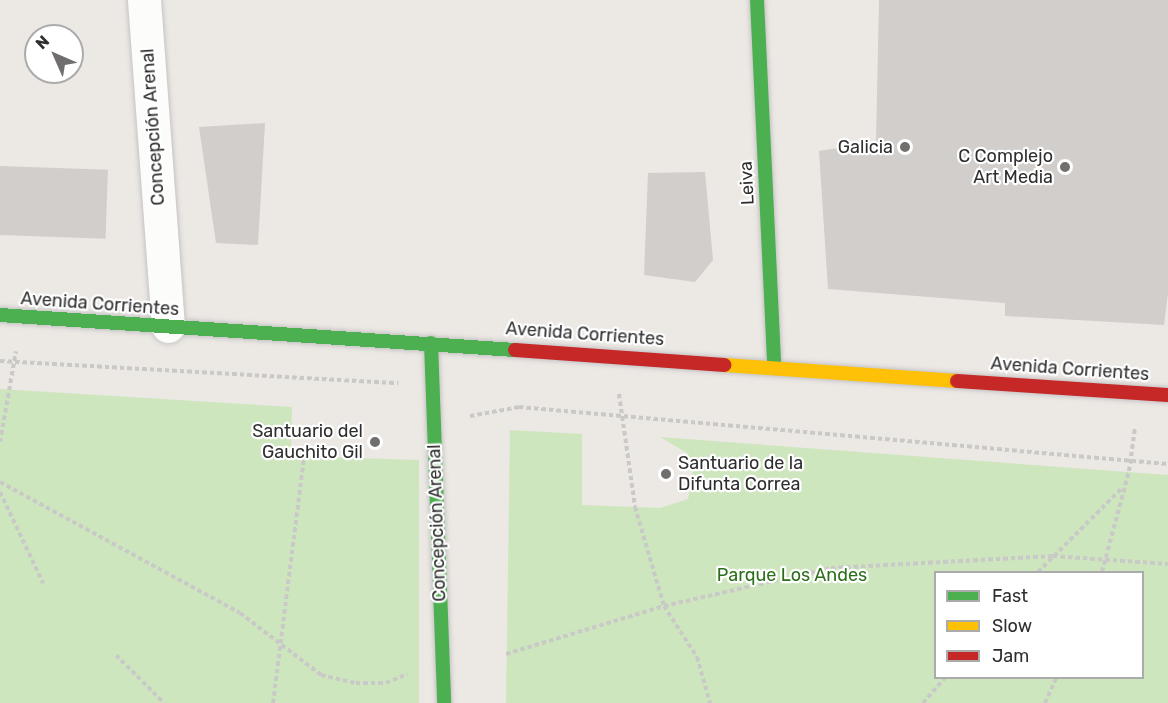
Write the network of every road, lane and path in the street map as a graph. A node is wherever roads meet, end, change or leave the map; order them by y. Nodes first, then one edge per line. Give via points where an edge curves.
1 (144, 0) edge
2 (757, 0) edge
3 (0, 315) edge
4 (19, 316) junction
5 (168, 326) junction
6 (431, 343) junction
7 (613, 354) junction
8 (0, 361) edge
9 (15, 361) junction
10 (774, 364) junction
11 (1139, 392) junction
12 (1168, 394) edge
13 (623, 415) junction
14 (433, 423) junction
15 (0, 442) edge
16 (304, 456) dead end
17 (1131, 459) junction
18 (1168, 464) edge
19 (0, 482) edge
20 (1123, 487) junction
21 (0, 492) edge
22 (1053, 555) junction
23 (1108, 558) junction
24 (1168, 564) edge
25 (1040, 571) edge
26 (1103, 571) edge
27 (43, 584) dead end
28 (664, 606) junction
29 (280, 643) junction
30 (506, 654) dead end
31 (116, 655) dead end
32 (411, 672) dead end
33 (944, 679) edge
34 (1056, 679) edge
35 (164, 703) edge
36 (273, 703) edge
37 (444, 703) edge
38 (710, 703) edge
39 (923, 703) edge
40 (1045, 703) edge

1 - 5 street, Concepción Arenal
2 - 10 main road, Leiva
3 - 4 main road, Avenida Corrientes
4 - 5 main road, Avenida Corrientes
4 - 9 path
5 - 6 main road, Avenida Corrientes
6 - 7 main road, Avenida Corrientes
6 - 14 main road, Concepción Arenal
7 - 10 main road, Avenida Corrientes
7 - 13 path
8 - 9 path
9 - 14 path via 399,383
9 - 15 path
10 - 11 main road, Avenida Corrientes
11 - 12 main road, Avenida Corrientes
11 - 17 path
13 - 14 path via 519,407
13 - 17 path
13 - 28 path via 634,507
14 - 37 main road, Concepción Arenal
16 - 29 path
17 - 18 path
17 - 20 path
19 - 29 path via 240,613
20 - 22 path
20 - 23 path
21 - 27 path
22 - 23 path
22 - 25 path
22 - 28 path via 831,568
23 - 24 path
23 - 26 path
28 - 30 path
28 - 38 path via 697,657
29 - 32 path via 321,675 356,683 386,683
29 - 36 path
31 - 35 path
33 - 39 path
34 - 40 path

